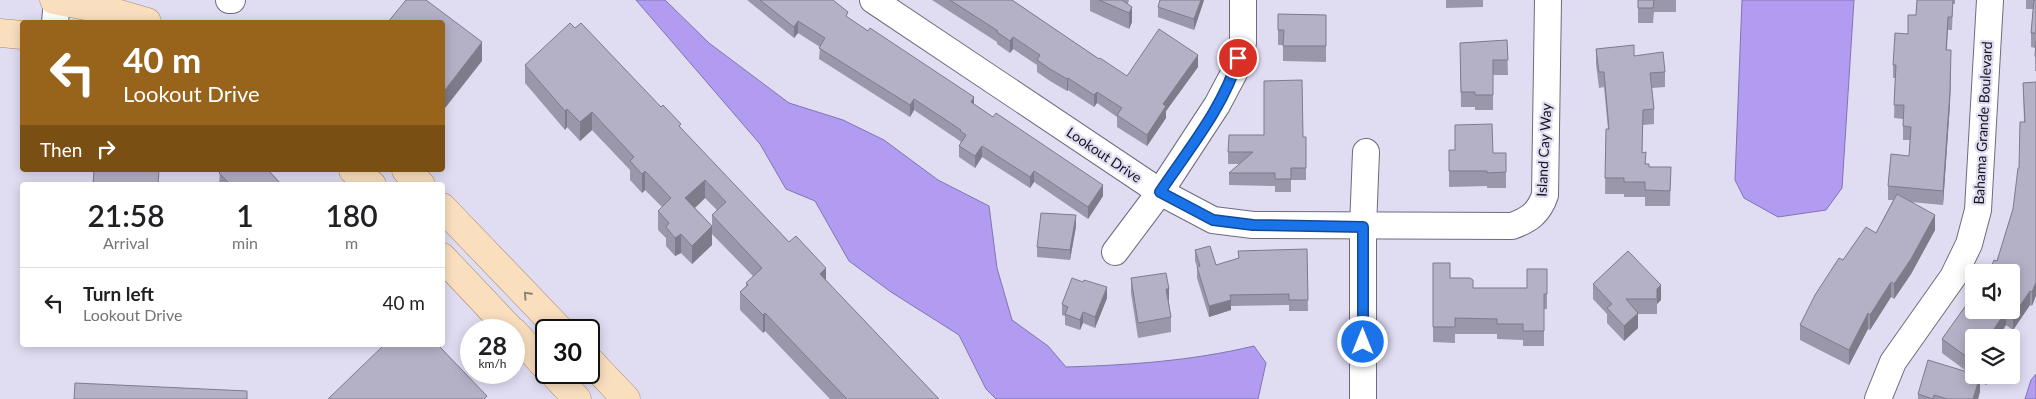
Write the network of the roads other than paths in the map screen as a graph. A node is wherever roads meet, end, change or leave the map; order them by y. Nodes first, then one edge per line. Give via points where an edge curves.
1 (56, 0) edge
2 (873, 0) edge
3 (1243, 0) edge
4 (1548, 0) edge
5 (1990, 0) edge
6 (55, 20) edge
7 (140, 20) edge
8 (0, 33) edge
9 (20, 35) edge
10 (1366, 152) dead end
11 (356, 172) edge
12 (408, 172) edge
13 (368, 182) edge
14 (418, 182) edge
15 (1160, 192) junction
16 (445, 209) edge
17 (1363, 227) junction
18 (1115, 252) dead end
19 (445, 260) edge
20 (501, 319) edge
21 (550, 319) edge
22 (525, 344) edge
23 (535, 354) edge
24 (600, 372) edge
25 (563, 384) edge
26 (577, 399) edge
27 (626, 399) edge
28 (1363, 399) edge
29 (1878, 399) edge

1 - 6 street
1 - 7 main road
2 - 15 street, Lookout Drive
3 - 15 street via 1243,43 1234,73
4 - 17 street, Island Cay Way via 1544,195 1535,214 1512,226
5 - 29 street, Bahama Grande Boulevard via 1978,210 1969,244 1953,277 1893,362
8 - 9 main road
10 - 17 street
11 - 13 main road
12 - 14 main road
15 - 17 street, Lookout Drive via 1213,220 1253,225
15 - 18 street
21 -> 16 main road
17 - 28 street
19 - 20 main road
22 - 23 main road
24 - 27 main road
25 - 26 main road

